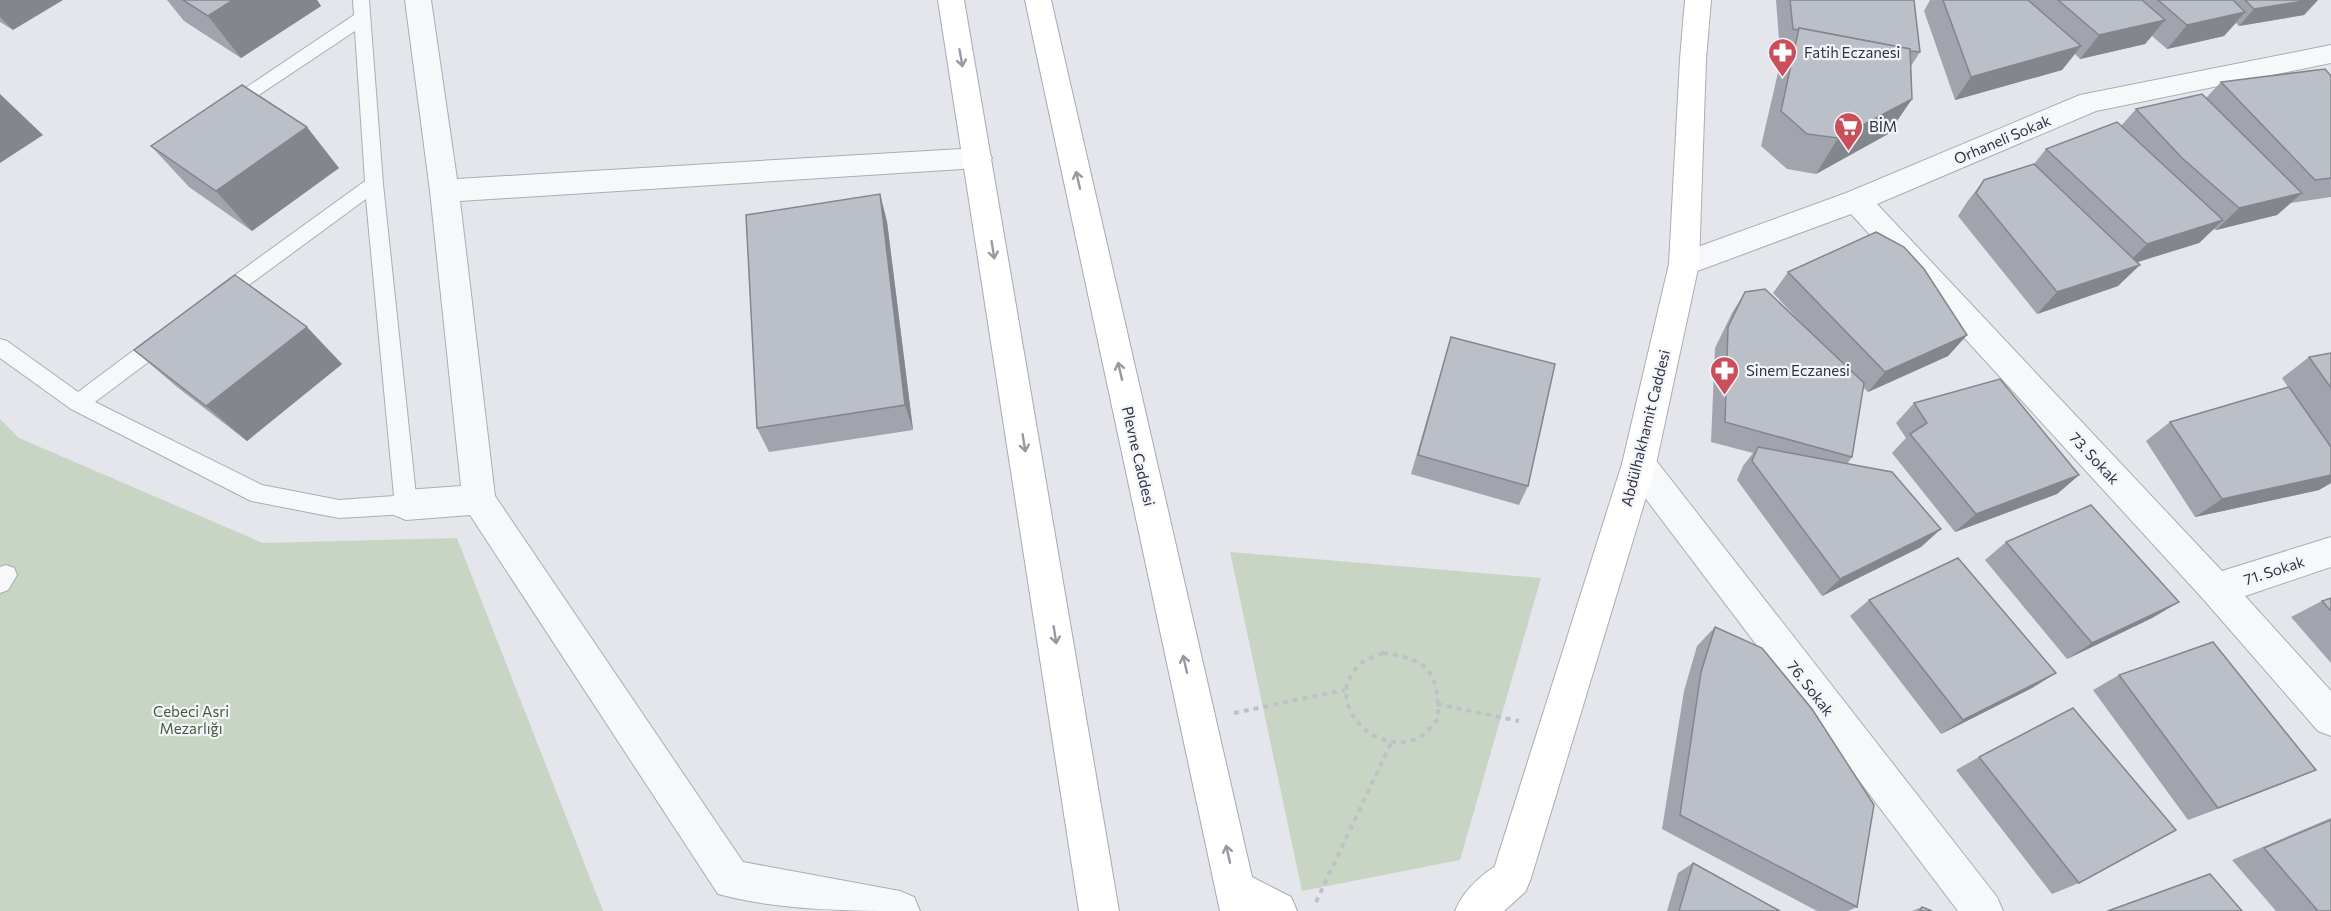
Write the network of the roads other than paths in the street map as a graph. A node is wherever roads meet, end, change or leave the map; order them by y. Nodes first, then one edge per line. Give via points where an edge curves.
1 (418, 0) edge
2 (951, 0) edge
3 (1038, 0) edge
4 (1698, 0) edge
5 (362, 9) edge
6 (2324, 63) edge
7 (216, 116) edge
8 (978, 158) junction
9 (374, 184) junction
10 (444, 191) junction
11 (1856, 201) junction
12 (1683, 264) junction
13 (209, 305) edge
14 (181, 326) edge
15 (0, 347) edge
16 (78, 403) junction
17 (1640, 464) junction
18 (479, 500) junction
19 (406, 505) junction
20 (2331, 552) edge
21 (2216, 589) junction
22 (2331, 718) edge
23 (1238, 900) edge
24 (1503, 900) edge
25 (900, 911) edge
26 (1100, 911) edge
27 (1277, 911) edge
28 (1475, 911) edge
29 (1983, 911) edge

1 - 10 street
2 -> 8 main road
23 -> 3 main road, Plevne Caddesi
4 - 12 main road, Abdülhakhamit Caddesi
5 - 7 lane
5 - 9 lane
6 - 11 street, Orhaneli Sokak via 2090,102
8 - 10 street
8 -> 26 main road
9 - 13 lane
9 - 19 lane
10 - 18 street
11 - 12 street, Orhaneli Sokak
11 - 21 street, 73. Sokak
12 - 17 main road, Abdülhakhamit Caddesi
14 - 16 lane
15 - 16 lane
16 - 19 lane via 259,494 339,509
17 - 24 main road, Abdülhakhamit Caddesi
17 - 29 street, 76. Sokak
18 - 19 street
18 - 25 street via 732,880
20 - 21 street, 71. Sokak
21 - 22 street, 73. Sokak
23 - 27 main road
24 - 28 main road

